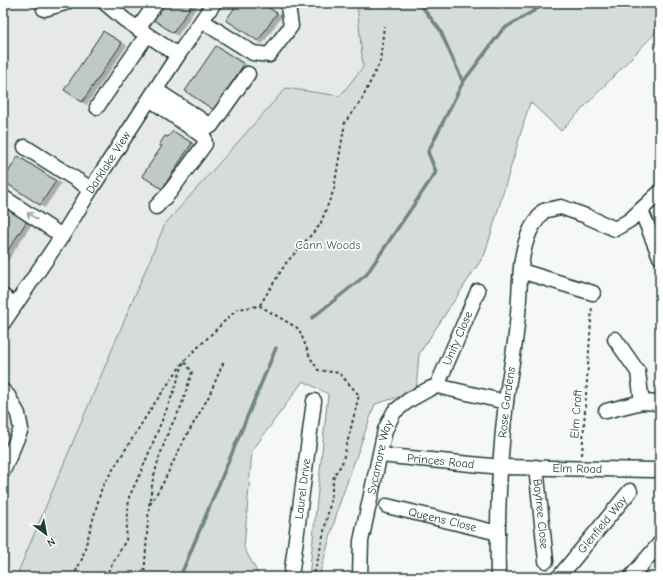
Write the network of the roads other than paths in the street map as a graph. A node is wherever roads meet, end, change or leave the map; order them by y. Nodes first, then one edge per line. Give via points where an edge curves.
1 (65, 3) edge
2 (106, 3) edge
3 (156, 3) edge
4 (214, 3) edge
5 (288, 6) dead end
6 (44, 9) dead end
7 (202, 21) junction
8 (142, 32) junction
9 (178, 55) junction
10 (248, 74) dead end
11 (153, 94) junction
12 (97, 107) dead end
13 (25, 147) dead end
14 (91, 189) junction
15 (660, 192) edge
16 (3, 197) edge
17 (156, 207) dead end
18 (641, 210) junction
19 (62, 236) junction
20 (660, 257) edge
21 (521, 271) junction
22 (478, 291) dead end
23 (593, 293) road end
24 (3, 296) edge
25 (15, 304) junction
26 (3, 323) edge
27 (615, 339) dead end
28 (437, 386) junction
29 (3, 390) edge
30 (314, 401) dead end
31 (506, 402) junction
32 (642, 402) junction
33 (660, 403) edge
34 (606, 411) dead end
35 (6, 453) edge
36 (380, 455) junction
37 (501, 467) junction
38 (536, 467) junction
39 (653, 470) dead end
40 (3, 471) edge
41 (630, 491) dead end
42 (387, 506) dead end
43 (498, 533) junction
44 (660, 543) edge
45 (546, 561) dead end
46 (291, 577) edge
47 (360, 577) edge
48 (498, 577) edge
49 (559, 577) edge
50 (631, 577) edge

1 - 6 street
2 - 8 street
3 - 8 street
4 - 7 street, Darklake View
5 - 7 street via 291,26 269,55 253,53
7 - 9 street, Darklake View
8 - 9 street
8 - 12 street
9 - 11 street, Darklake View
10 - 11 street via 211,126
11 - 14 street, Darklake View
11 - 17 street via 204,137 205,144
13 - 14 street
14 - 19 street, Darklake View
15 - 18 street
19 -> 16 street
18 - 20 street
18 - 21 street, Rose Gardens via 615,229 561,207 544,211 530,230 523,250
19 - 25 street, Darklake View
21 - 23 street
21 - 31 street, Rose Gardens via 518,323
22 - 28 street, Unity Close
24 - 25 street
25 - 26 street, Darklake View
27 - 32 street via 638,372
28 - 31 street
28 - 36 street, Sycamore Way via 409,400 394,412 385,430
29 - 35 street via 18,414 21,429
30 - 46 street, Laurel Drive
31 - 37 street, Rose Gardens
32 - 33 street
32 - 34 street
35 - 40 street
36 - 37 street, Princes Road
36 - 47 street, Sycamore Way via 361,541
37 - 38 street, Elm Road
37 - 43 street, Rose Gardens
38 - 39 street, Elm Road
38 - 45 street, Baytree Close
41 - 49 street, Glenfield Way
42 - 43 street, Queens Close
43 - 48 street, Rose Gardens
44 - 50 street

